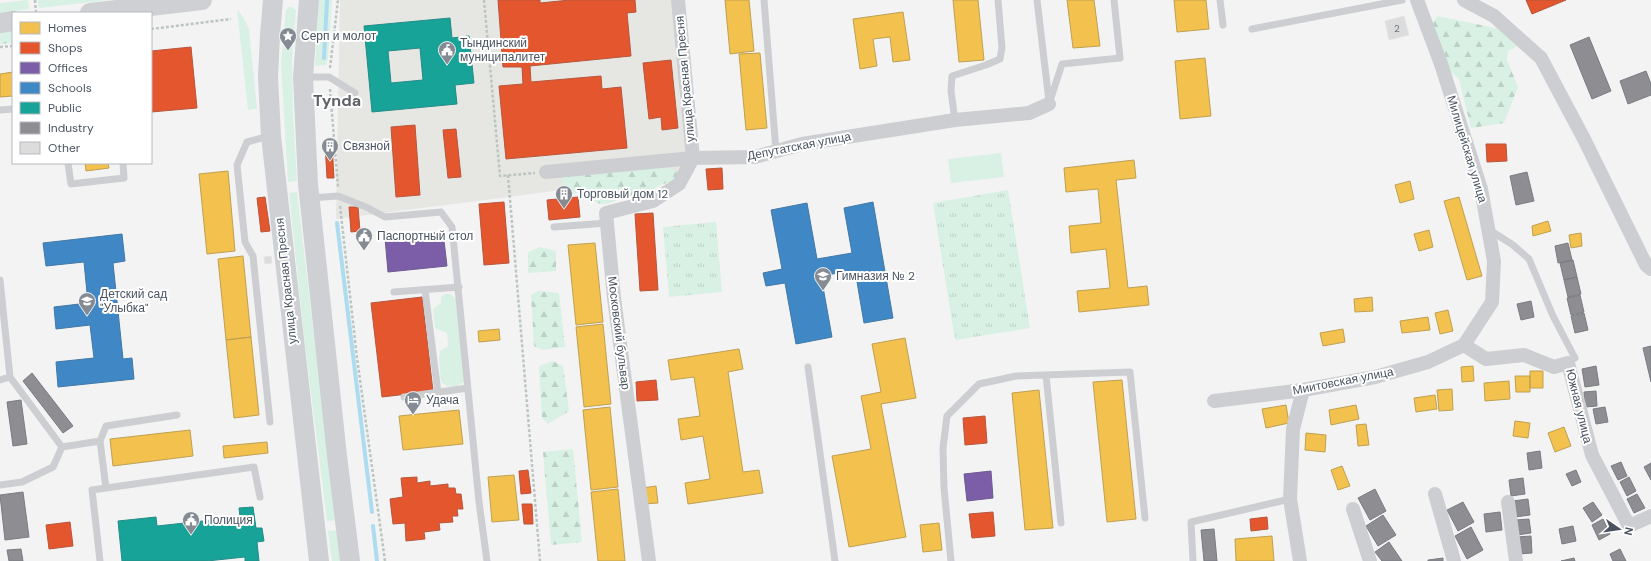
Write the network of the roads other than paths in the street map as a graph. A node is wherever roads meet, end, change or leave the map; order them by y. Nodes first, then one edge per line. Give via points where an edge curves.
1 (202, 0) edge
2 (274, 0) edge
3 (309, 0) edge
4 (678, 0) edge
5 (764, 0) edge
6 (998, 0) edge
7 (1037, 0) edge
8 (1114, 0) edge
9 (1220, 0) edge
10 (1402, 0) edge
11 (1417, 0) edge
12 (1464, 0) edge
13 (101, 12) edge
14 (12, 21) edge
15 (0, 22) edge
16 (1223, 25) dead end
17 (1252, 29) dead end
18 (303, 77) junction
19 (355, 93) dead end
20 (1049, 104) junction
21 (12, 109) edge
22 (0, 110) edge
23 (955, 120) junction
24 (271, 136) junction
25 (776, 151) junction
26 (692, 158) junction
27 (68, 164) edge
28 (123, 164) edge
29 (546, 172) road end
30 (310, 198) junction
31 (607, 223) junction
32 (554, 227) dead end
33 (1488, 229) junction
34 (1651, 270) edge
35 (0, 280) edge
36 (459, 287) junction
37 (425, 290) junction
38 (394, 292) dead end
39 (1464, 345) junction
40 (1568, 363) junction
41 (808, 367) dead end
42 (1046, 375) junction
43 (10, 377) junction
44 (0, 380) edge
45 (468, 388) junction
46 (1303, 390) junction
47 (438, 392) junction
48 (404, 397) dead end
49 (1214, 401) dead end
50 (177, 415) dead end
51 (270, 422) dead end
52 (100, 441) junction
53 (62, 447) junction
54 (0, 485) edge
55 (106, 488) junction
56 (1435, 494) dead end
57 (260, 497) dead end
58 (1290, 499) junction
59 (1508, 502) dead end
60 (1353, 509) dead end
61 (1651, 516) edge
62 (1145, 518) dead end
63 (1060, 523) dead end
64 (100, 561) edge
65 (318, 561) edge
66 (350, 561) edge
67 (487, 561) edge
68 (649, 561) edge
69 (835, 561) edge
70 (951, 561) edge
71 (1193, 561) edge
72 (1300, 561) edge
73 (1370, 561) edge
74 (1454, 561) edge
75 (1516, 561) edge

1 - 13 street
2 - 24 street, улица Красная Пресня via 268,77
3 - 18 street
4 - 26 street, улица Красная Пресня
5 - 25 lane
6 - 23 lane via 1002,48 1000,58 952,76 951,91
7 - 20 lane
8 - 20 lane via 1120,58 1062,64
9 - 16 lane
10 - 17 lane
11 - 33 street, Милицейская улица via 1441,64 1481,189
12 - 34 street via 1494,16 1542,58 1646,265
14 - 15 street
18 - 19 lane via 329,77
18 - 30 street
20 - 23 street, Депутатская улица via 1029,113
21 - 22 lane
23 - 25 street, Депутатская улица via 802,144
24 - 51 lane via 247,142 237,165 245,242 253,256
24 - 65 street, улица Красная Пресня
25 - 26 street, Депутатская улица via 755,157
26 - 29 street, Депутатская улица
26 - 31 street via 679,184 653,202 606,213
27 - 28 lane via 71,184 124,178
30 - 36 lane via 338,196 385,217 441,212 452,227
30 - 66 street
31 - 32 lane
31 - 68 street, Московский бульвар via 614,298
33 - 39 street, Милицейская улица via 1494,261 1492,302
33 - 40 lane via 1529,259 1553,316 1575,358
35 - 43 lane
36 - 37 lane
36 - 45 lane
37 - 38 lane
37 - 47 lane
39 - 40 street, Южная улица via 1486,359 1524,355 1554,367
39 - 46 street, Миитовская улица via 1428,362 1375,377
40 - 61 street, Южная улица via 1592,455 1629,526
41 - 69 lane
42 - 62 lane via 1130,372
42 - 63 lane
42 - 70 lane via 1016,376 979,384 947,416 943,448 944,488
43 - 44 lane
43 - 53 lane
45 - 47 lane
45 - 67 lane
46 - 49 street, Миитовская улица
46 - 58 street via 1293,429
47 - 48 lane
50 - 52 lane via 106,426
52 - 53 lane
52 - 55 lane
53 - 54 lane via 53,467 22,482
55 - 57 lane via 254,467
55 - 64 lane via 92,490
56 - 74 street
58 - 71 lane via 1190,522
58 - 72 street
59 - 75 street
60 - 73 street

